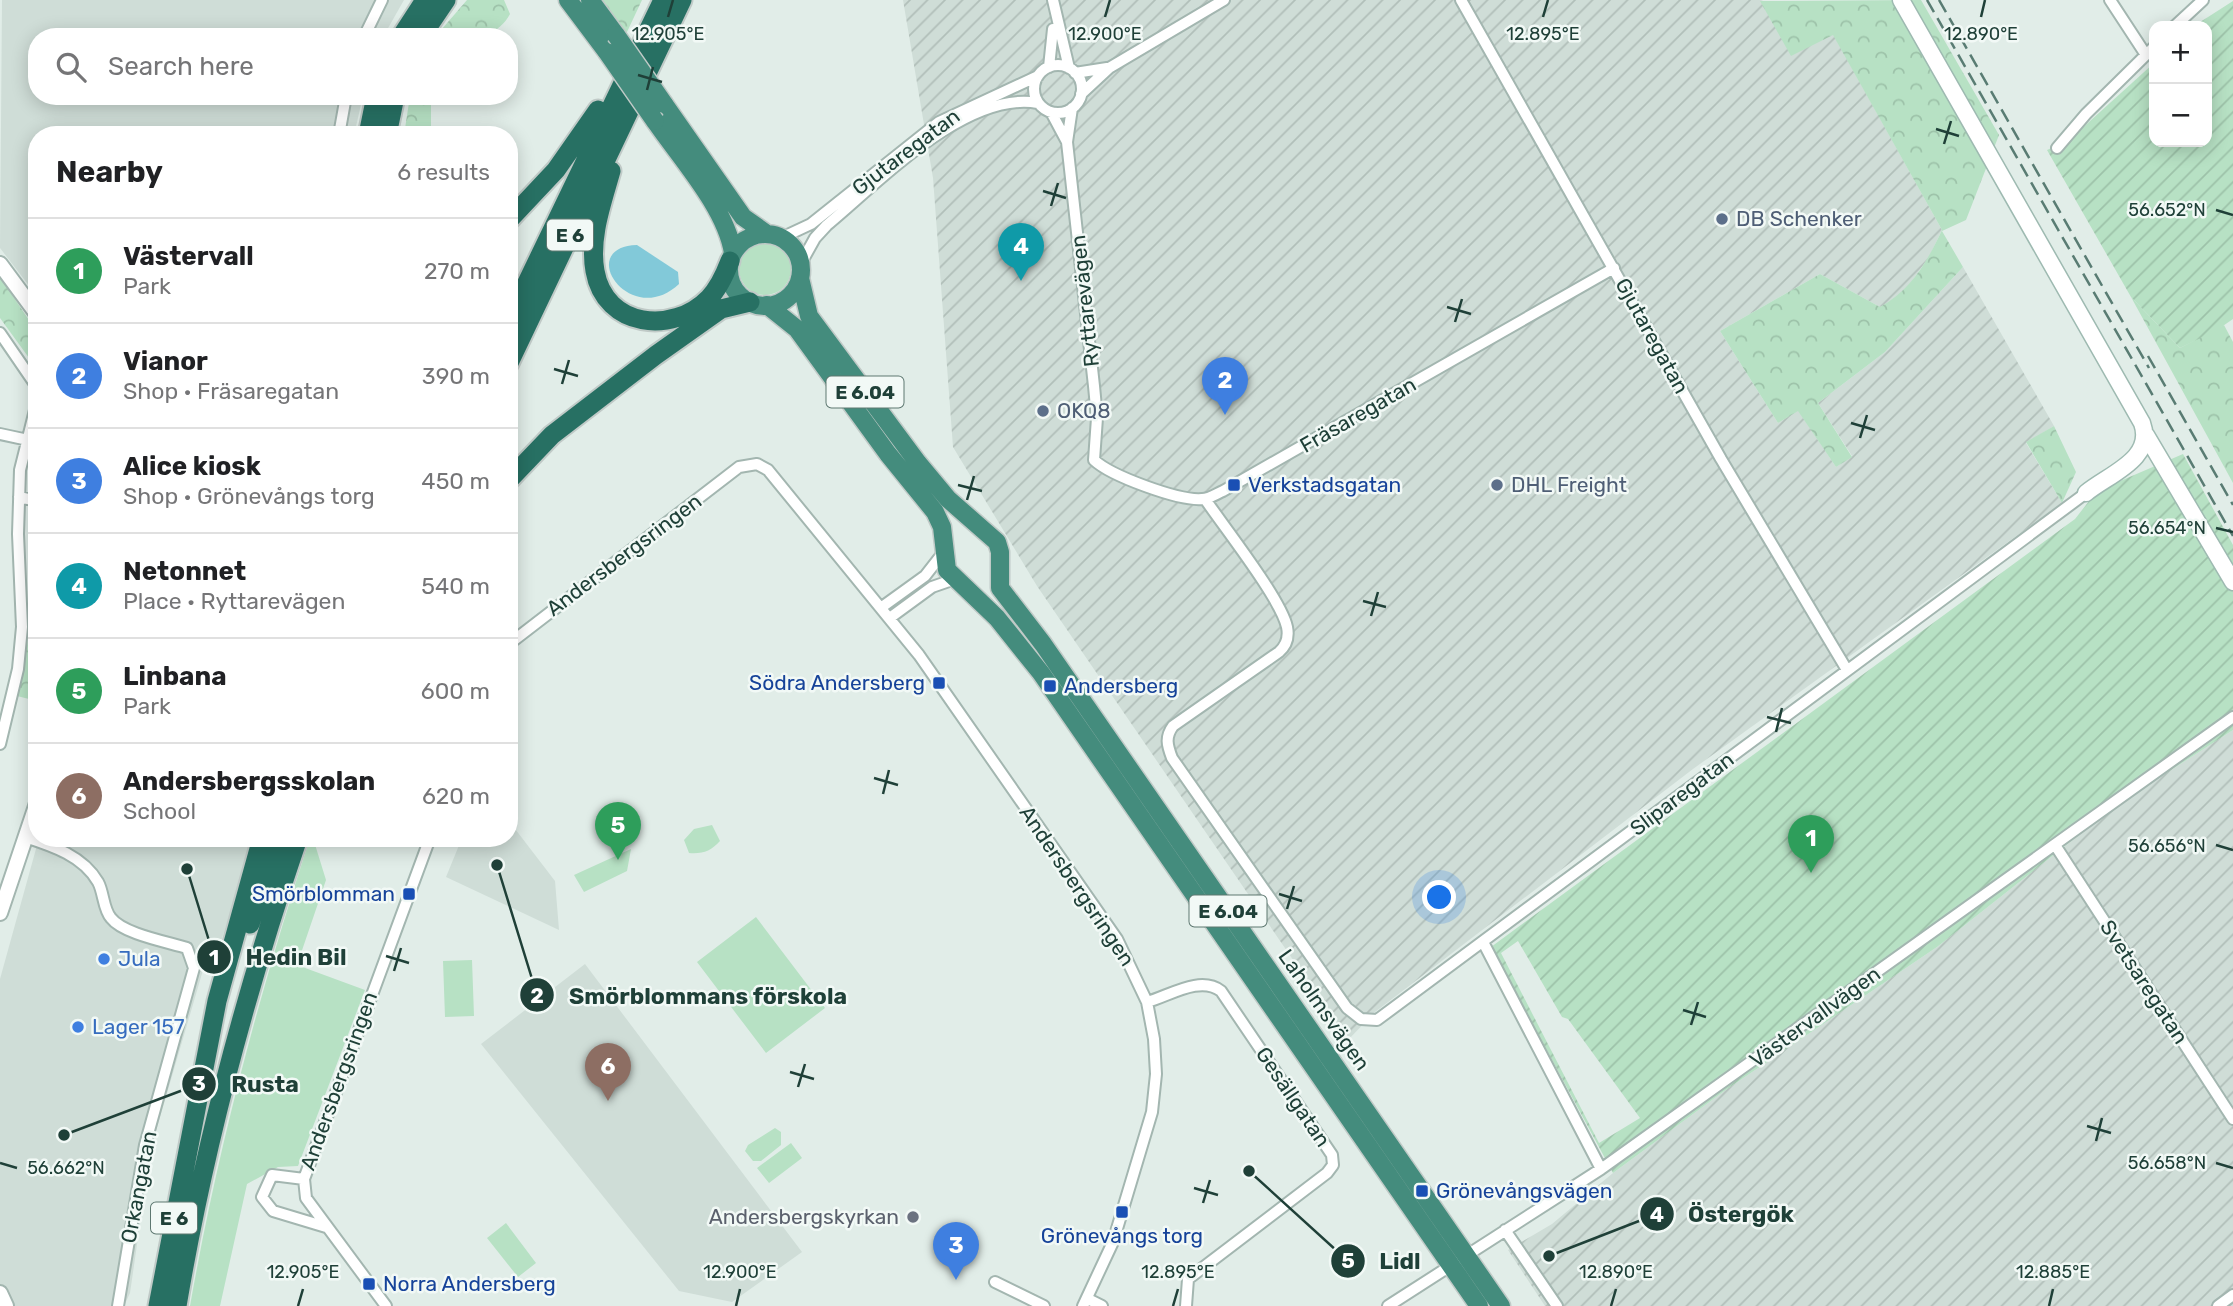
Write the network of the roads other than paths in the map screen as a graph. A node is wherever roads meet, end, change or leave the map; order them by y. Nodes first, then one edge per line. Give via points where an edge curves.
1 (382, 0) edge
2 (425, 0) edge
3 (446, 0) edge
4 (568, 0) edge
5 (590, 0) edge
6 (655, 0) edge
7 (663, 0) edge
8 (682, 0) edge
9 (1053, 0) edge
10 (1224, 0) edge
11 (1461, 0) edge
12 (1901, 0) edge
13 (2110, 0) edge
14 (2122, 0) edge
15 (2203, 0) edge
16 (2117, 12) junction
17 (1054, 16) junction
18 (2180, 21) edge
19 (368, 28) edge
20 (407, 28) edge
21 (427, 28) edge
22 (2149, 50) edge
23 (2149, 52) edge
24 (1049, 67) junction
25 (1109, 68) junction
26 (1072, 71) junction
27 (1038, 76) junction
28 (1081, 94) junction
29 (1038, 103) junction
30 (344, 105) edge
31 (374, 105) edge
32 (393, 105) edge
33 (631, 107) junction
34 (1072, 108) junction
35 (1051, 112) junction
36 (341, 126) edge
37 (370, 126) edge
38 (389, 126) edge
39 (1067, 142) junction
40 (2057, 148) dead end
41 (518, 210) edge
42 (774, 236) junction
43 (731, 257) junction
44 (0, 264) edge
45 (1614, 268) junction
46 (800, 271) junction
47 (518, 301) edge
48 (28, 304) edge
49 (758, 304) junction
50 (0, 333) edge
51 (518, 343) edge
52 (28, 374) edge
53 (0, 434) edge
54 (2146, 435) junction
55 (28, 440) joint
56 (518, 471) edge
57 (2086, 494) joint
58 (19, 497) junction
59 (28, 499) edge
60 (1205, 499) junction
61 (943, 553) junction
62 (999, 566) junction
63 (958, 581) junction
64 (2233, 582) edge
65 (882, 607) junction
66 (891, 618) junction
67 (518, 637) edge
68 (1847, 670) junction
69 (4, 713) edge
70 (2233, 717) edge
71 (0, 744) edge
72 (28, 828) edge
73 (25, 837) junction
74 (28, 838) edge
75 (2055, 845) junction
76 (53, 847) edge
77 (260, 847) edge
78 (276, 847) edge
79 (295, 847) edge
80 (427, 847) edge
81 (0, 913) edge
82 (1483, 942) junction
83 (1147, 1002) junction
84 (2233, 1119) edge
85 (192, 1130) junction
86 (1601, 1168) junction
87 (304, 1179) junction
88 (326, 1227) junction
89 (1505, 1230) junction
90 (1466, 1255) junction
91 (1449, 1265) junction
92 (995, 1282) dead end
93 (0, 1293) edge
94 (2233, 1295) edge
95 (1085, 1303) edge
96 (6, 1306) edge
97 (118, 1306) edge
98 (158, 1306) edge
99 (177, 1306) edge
100 (386, 1306) edge
101 (1044, 1306) edge
102 (1102, 1306) edge
103 (1186, 1306) edge
104 (1388, 1306) edge
105 (1479, 1306) edge
106 (1501, 1306) edge
107 (1557, 1306) edge
108 (2218, 1306) edge

1 - 19 street
2 - 20 highway
3 - 21 highway
4 - 43 highway, Laholmsvägen, bridge via 718,213 729,234
5 - 42 highway, Laholmsvägen, bridge via 743,217
6 - 41 highway via 587,127 556,170
7 - 47 highway, E 6
8 - 33 highway, E 6
9 - 17 street
10 - 25 street
11 - 45 street, Gjutaregatan
12 - 54 main road
13 - 16 street
14 - 16 street
15 - 18 street
16 - 22 street
17 - 24 street
17 - 26 street
23 - 40 street
24 - 26 street
24 - 27 street
25 - 26 street
25 - 28 street
26 - 28 street
27 - 29 street via 1034,90
27 - 42 street, Gjutaregatan via 939,122 811,224
28 - 34 street, Ryttarevägen
29 - 35 street, Ryttarevägen
29 - 46 street, Gjutaregatan via 1003,104 942,132 827,225
30 - 36 street
31 - 37 highway
32 - 38 highway
33 - 43 highway via 596,225 595,273 604,295 620,312 639,321 678,319 709,298
33 - 51 highway, E 6
34 - 35 street
34 - 39 street, Ryttarevägen
35 - 39 street, Ryttarevägen
39 - 60 street, Ryttarevägen via 1097,418 1094,460 1170,493
42 - 43 highway via 747,238
42 - 46 highway, Laholmsvägen via 794,249
43 - 49 highway, Laholmsvägen via 733,287
44 - 48 street
45 - 60 street, Fräsaregatan
45 - 68 street, Gjutaregatan
46 - 49 highway via 788,297
46 - 62 highway, Laholmsvägen / E 6.04 via 809,316 918,463 948,499 997,542
49 - 56 highway via 721,309 552,435
49 - 61 highway, Laholmsvägen / E 6.04 via 797,329 934,512 942,527
50 - 52 street
53 - 55 street
54 - 57 main road via 2138,456
54 - 64 main road
55 - 58 street
57 - 68 street, Sliparegatan
58 - 59 street
58 - 69 street via 22,627
60 - 82 street via 1287,624 1287,640 1279,652 1173,726 1167,741 1172,758 1348,1009 1362,1019 1377,1020
61 - 63 highway, Laholmsvägen / E 6.04 via 945,566
61 - 65 street via 925,576
62 - 63 highway via 982,580
62 - 90 highway, Laholmsvägen / E 6.04 via 998,581 1008,601 1050,654
63 - 66 street via 932,587
63 - 91 highway, Laholmsvägen / E 6.04 via 997,618 1041,673
65 - 66 street, Andersbergsringen
65 - 67 street, Andersbergsringen via 768,470 749,464 739,467
66 - 83 street, Andersbergsringen via 1117,939
68 - 82 street, Sliparegatan
69 - 71 street
70 - 75 street, Västervallvägen
72 - 73 street
73 - 74 street, Orkangatan
73 - 81 street
75 - 84 street, Svetsaregatan
75 - 86 street, Västervallvägen
76 - 97 street, Orkangatan via 81,861 99,883 110,918 126,929 187,948 194,968 145,1145
77 - 85 highway via 217,1000
78 - 85 highway, E 6
79 - 99 highway, E 6 via 235,1038
80 - 87 street, Andersbergsringen
82 - 86 street
83 - 95 street, Andersbergsringen via 1155,1062 1152,1112 1113,1242
83 - 103 street, Gesällgatan via 1199,984 1214,985 1332,1155 1333,1165 1327,1173 1188,1279
85 - 98 highway, E 6
86 - 89 street, Västervallvägen
87 - 88 street, Andersbergsringen via 306,1198
87 - 88 street via 272,1174 262,1197 273,1211
88 - 100 street, Andersbergsringen
89 - 90 street, Västervallvägen
89 - 107 street
90 - 91 street, Västervallvägen
90 - 106 highway, Laholmsvägen / E 6.04
91 - 104 street, Västervallvägen
91 - 105 highway, Laholmsvägen / E 6.04
92 - 101 street
93 - 96 street
94 - 108 street
95 - 102 street

